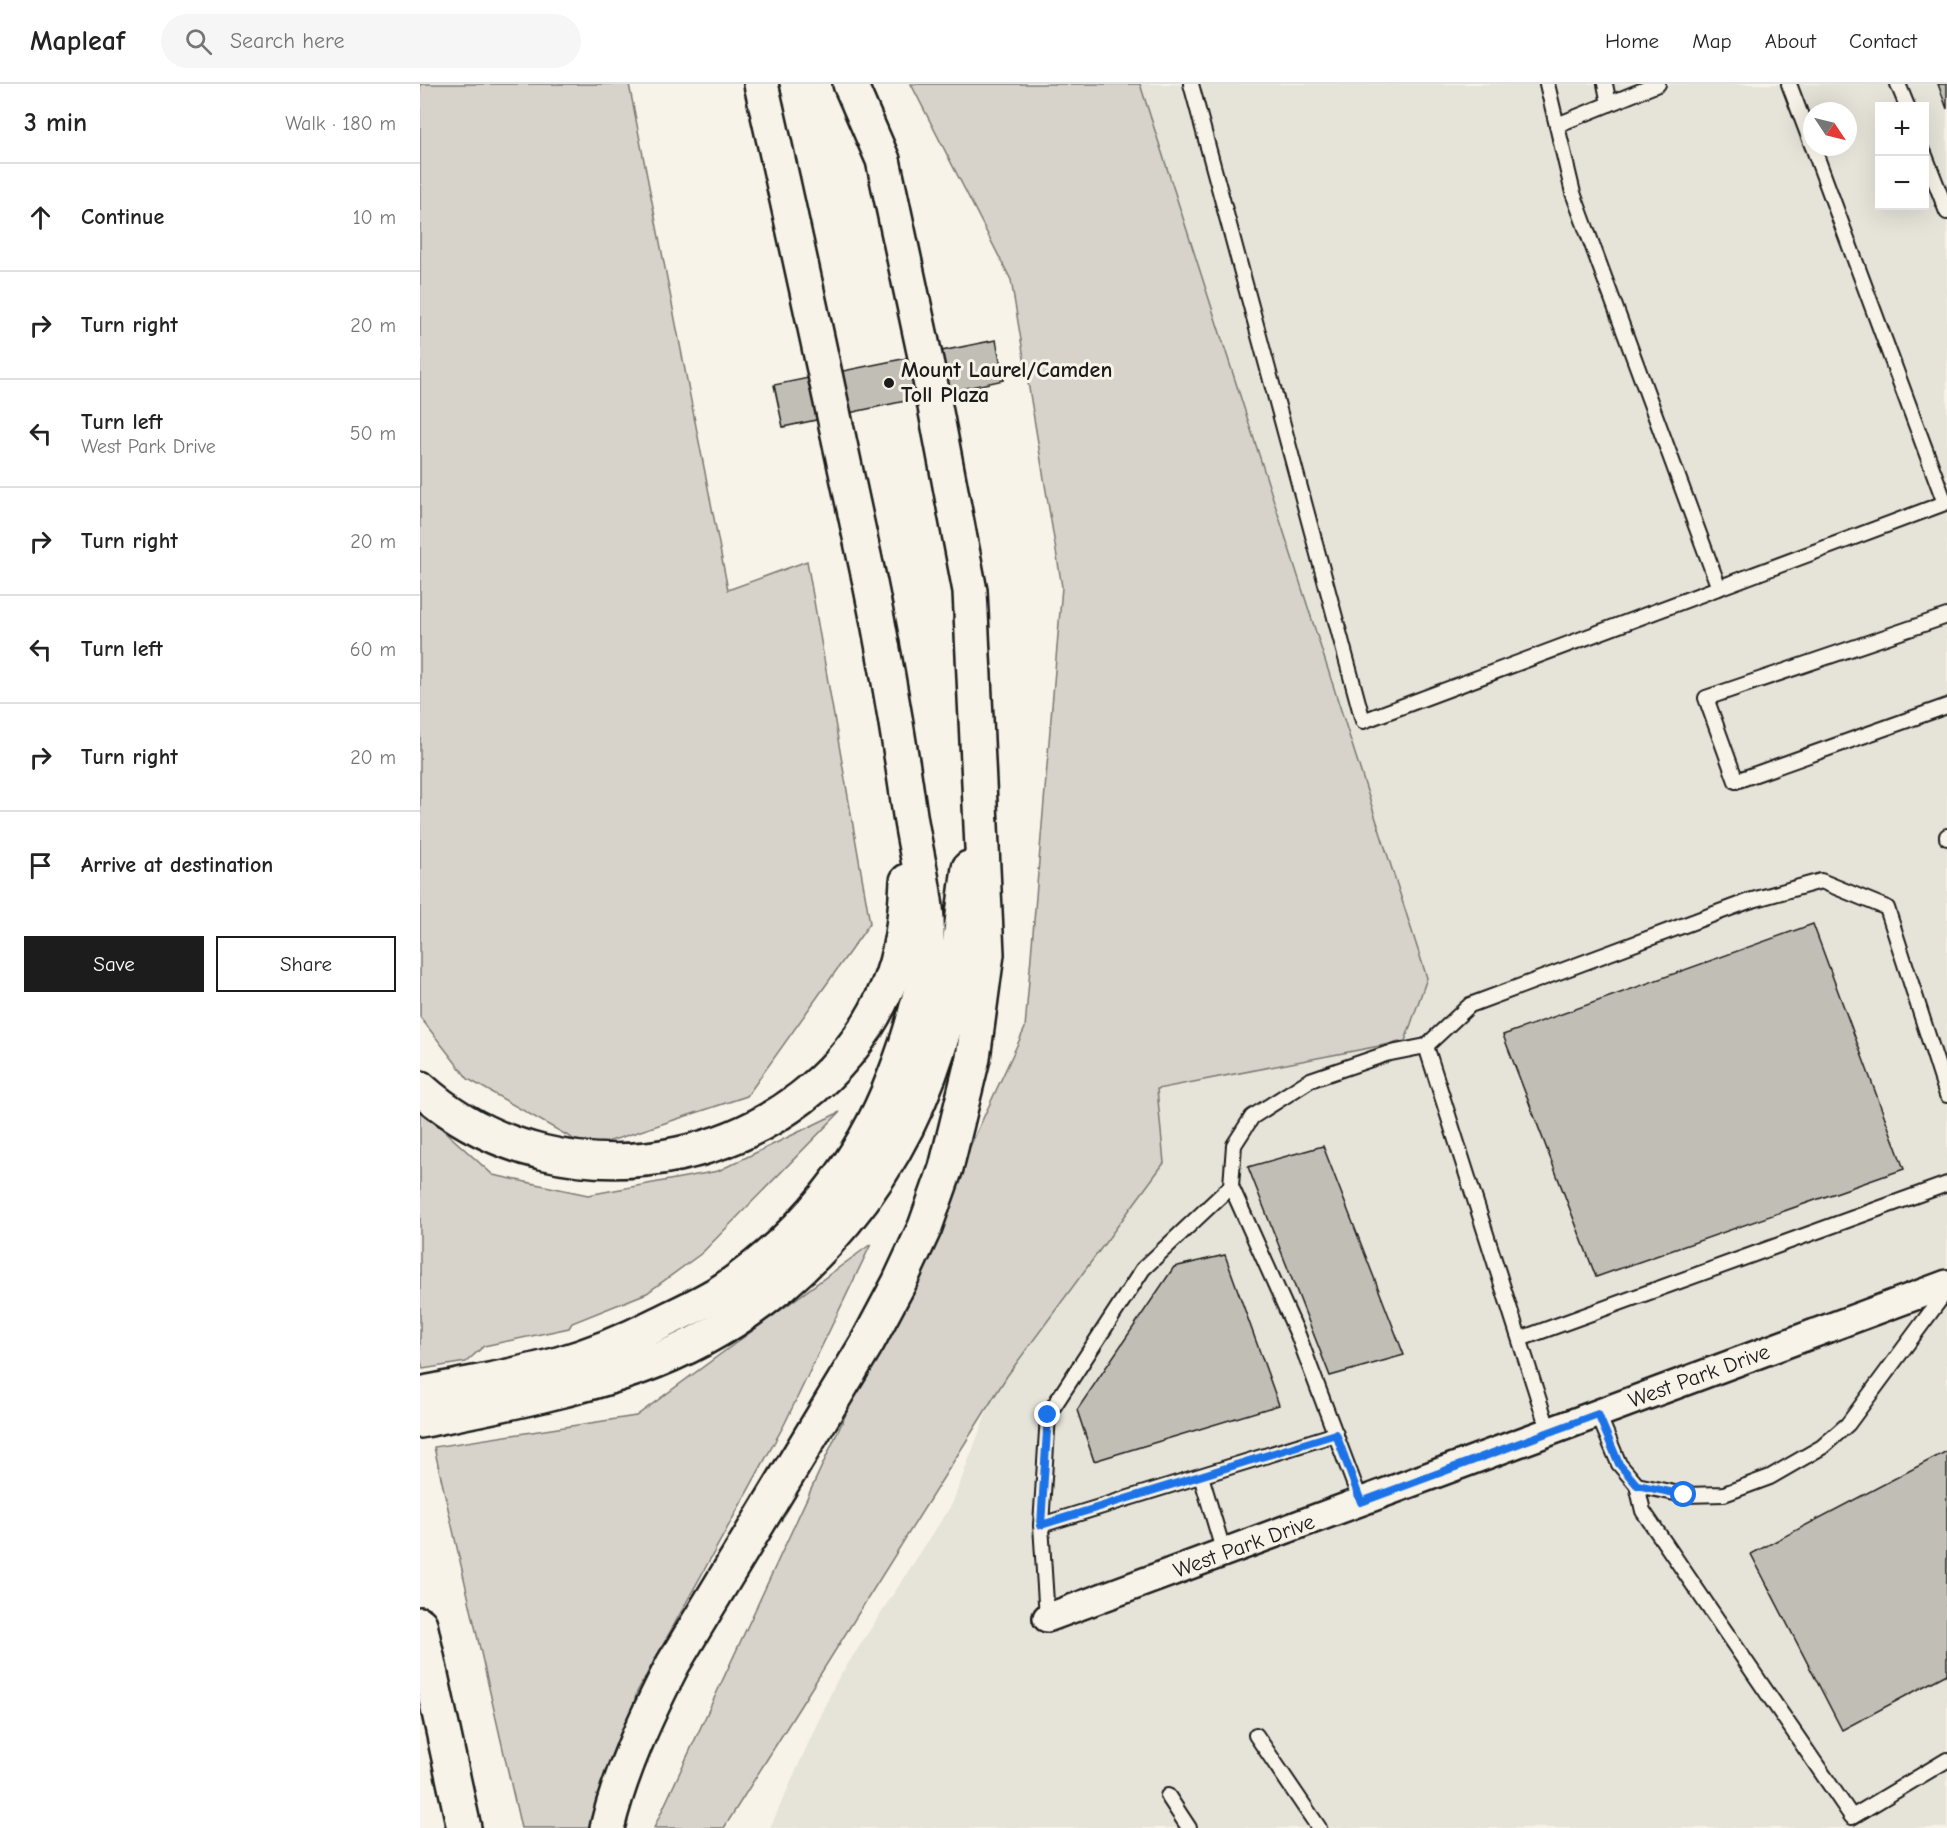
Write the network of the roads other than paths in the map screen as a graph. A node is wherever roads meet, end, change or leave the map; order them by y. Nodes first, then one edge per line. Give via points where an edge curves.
1 (761, 84) edge
2 (850, 84) edge
3 (1191, 84) edge
4 (1547, 84) edge
5 (1605, 84) edge
6 (1658, 84) edge
7 (1789, 84) edge
8 (1898, 84) edge
9 (1905, 102) edge
10 (1610, 104) junction
11 (1803, 122) edge
12 (1557, 125) junction
13 (1816, 156) edge
14 (1925, 156) edge
15 (1947, 212) edge
16 (1719, 588) junction
17 (1947, 616) edge
18 (1947, 706) edge
19 (980, 789) junction
20 (910, 817) junction
21 (1426, 1047) junction
22 (420, 1088) edge
23 (1947, 1095) edge
24 (1947, 1184) edge
25 (1231, 1186) junction
26 (1947, 1284) edge
27 (1947, 1290) edge
28 (1520, 1339) junction
29 (440, 1399) edge
30 (1598, 1414) junction
31 (420, 1421) edge
32 (1549, 1432) junction
33 (1336, 1434) junction
34 (1201, 1476) junction
35 (1637, 1485) junction
36 (1361, 1502) junction
37 (1041, 1525) junction
38 (1224, 1553) junction
39 (1047, 1618) joint
40 (420, 1624) edge
41 (1256, 1735) dead end
42 (1947, 1760) edge
43 (1168, 1796) dead end
44 (464, 1828) edge
45 (607, 1828) edge
46 (1188, 1828) edge
47 (1319, 1828) edge

1 - 20 highway via 888,668
2 - 19 highway via 883,160 970,591
3 - 16 lane via 1363,721
4 - 12 lane
5 - 10 lane
6 - 10 lane
7 - 11 lane
8 - 9 lane
10 - 12 lane
12 - 16 lane via 1573,193
13 - 16 lane via 1945,503
14 - 15 lane
17 - 18 lane via 1706,698 1736,781
19 - 29 highway via 950,999 939,1047 898,1144 873,1187 840,1230 770,1296 726,1326 641,1366 593,1381
19 - 45 highway via 987,954 973,1058 946,1168 925,1227 867,1343 673,1664 647,1715
20 - 22 highway via 905,917 888,987 854,1045 831,1070 809,1092 759,1126 730,1140 666,1158 593,1162 525,1147 494,1135 437,1104
20 - 29 highway via 927,918 925,965 917,1009 904,1052 870,1132 821,1204 789,1238 730,1285 640,1333 557,1364
21 - 23 lane via 1470,1005 1749,901 1821,881 1887,908
21 - 25 lane via 1386,1054 1310,1080 1252,1117 1234,1145
21 - 28 lane
24 - 28 lane
25 - 33 lane via 1298,1335
25 - 37 lane via 1143,1269 1048,1415
26 - 30 street, West Park Drive
27 - 35 lane via 1848,1424 1822,1446 1770,1477 1724,1494 1684,1495
28 - 32 lane
29 - 31 highway
30 - 32 street, West Park Drive
30 - 35 lane via 1619,1464
32 - 36 street, West Park Drive
33 - 34 lane
33 - 36 lane
34 - 37 lane
34 - 38 lane
35 - 42 lane via 1643,1511 1852,1817
36 - 38 street, West Park Drive
37 - 39 lane
38 - 39 street, West Park Drive
40 - 44 highway
41 - 47 lane
43 - 46 lane

